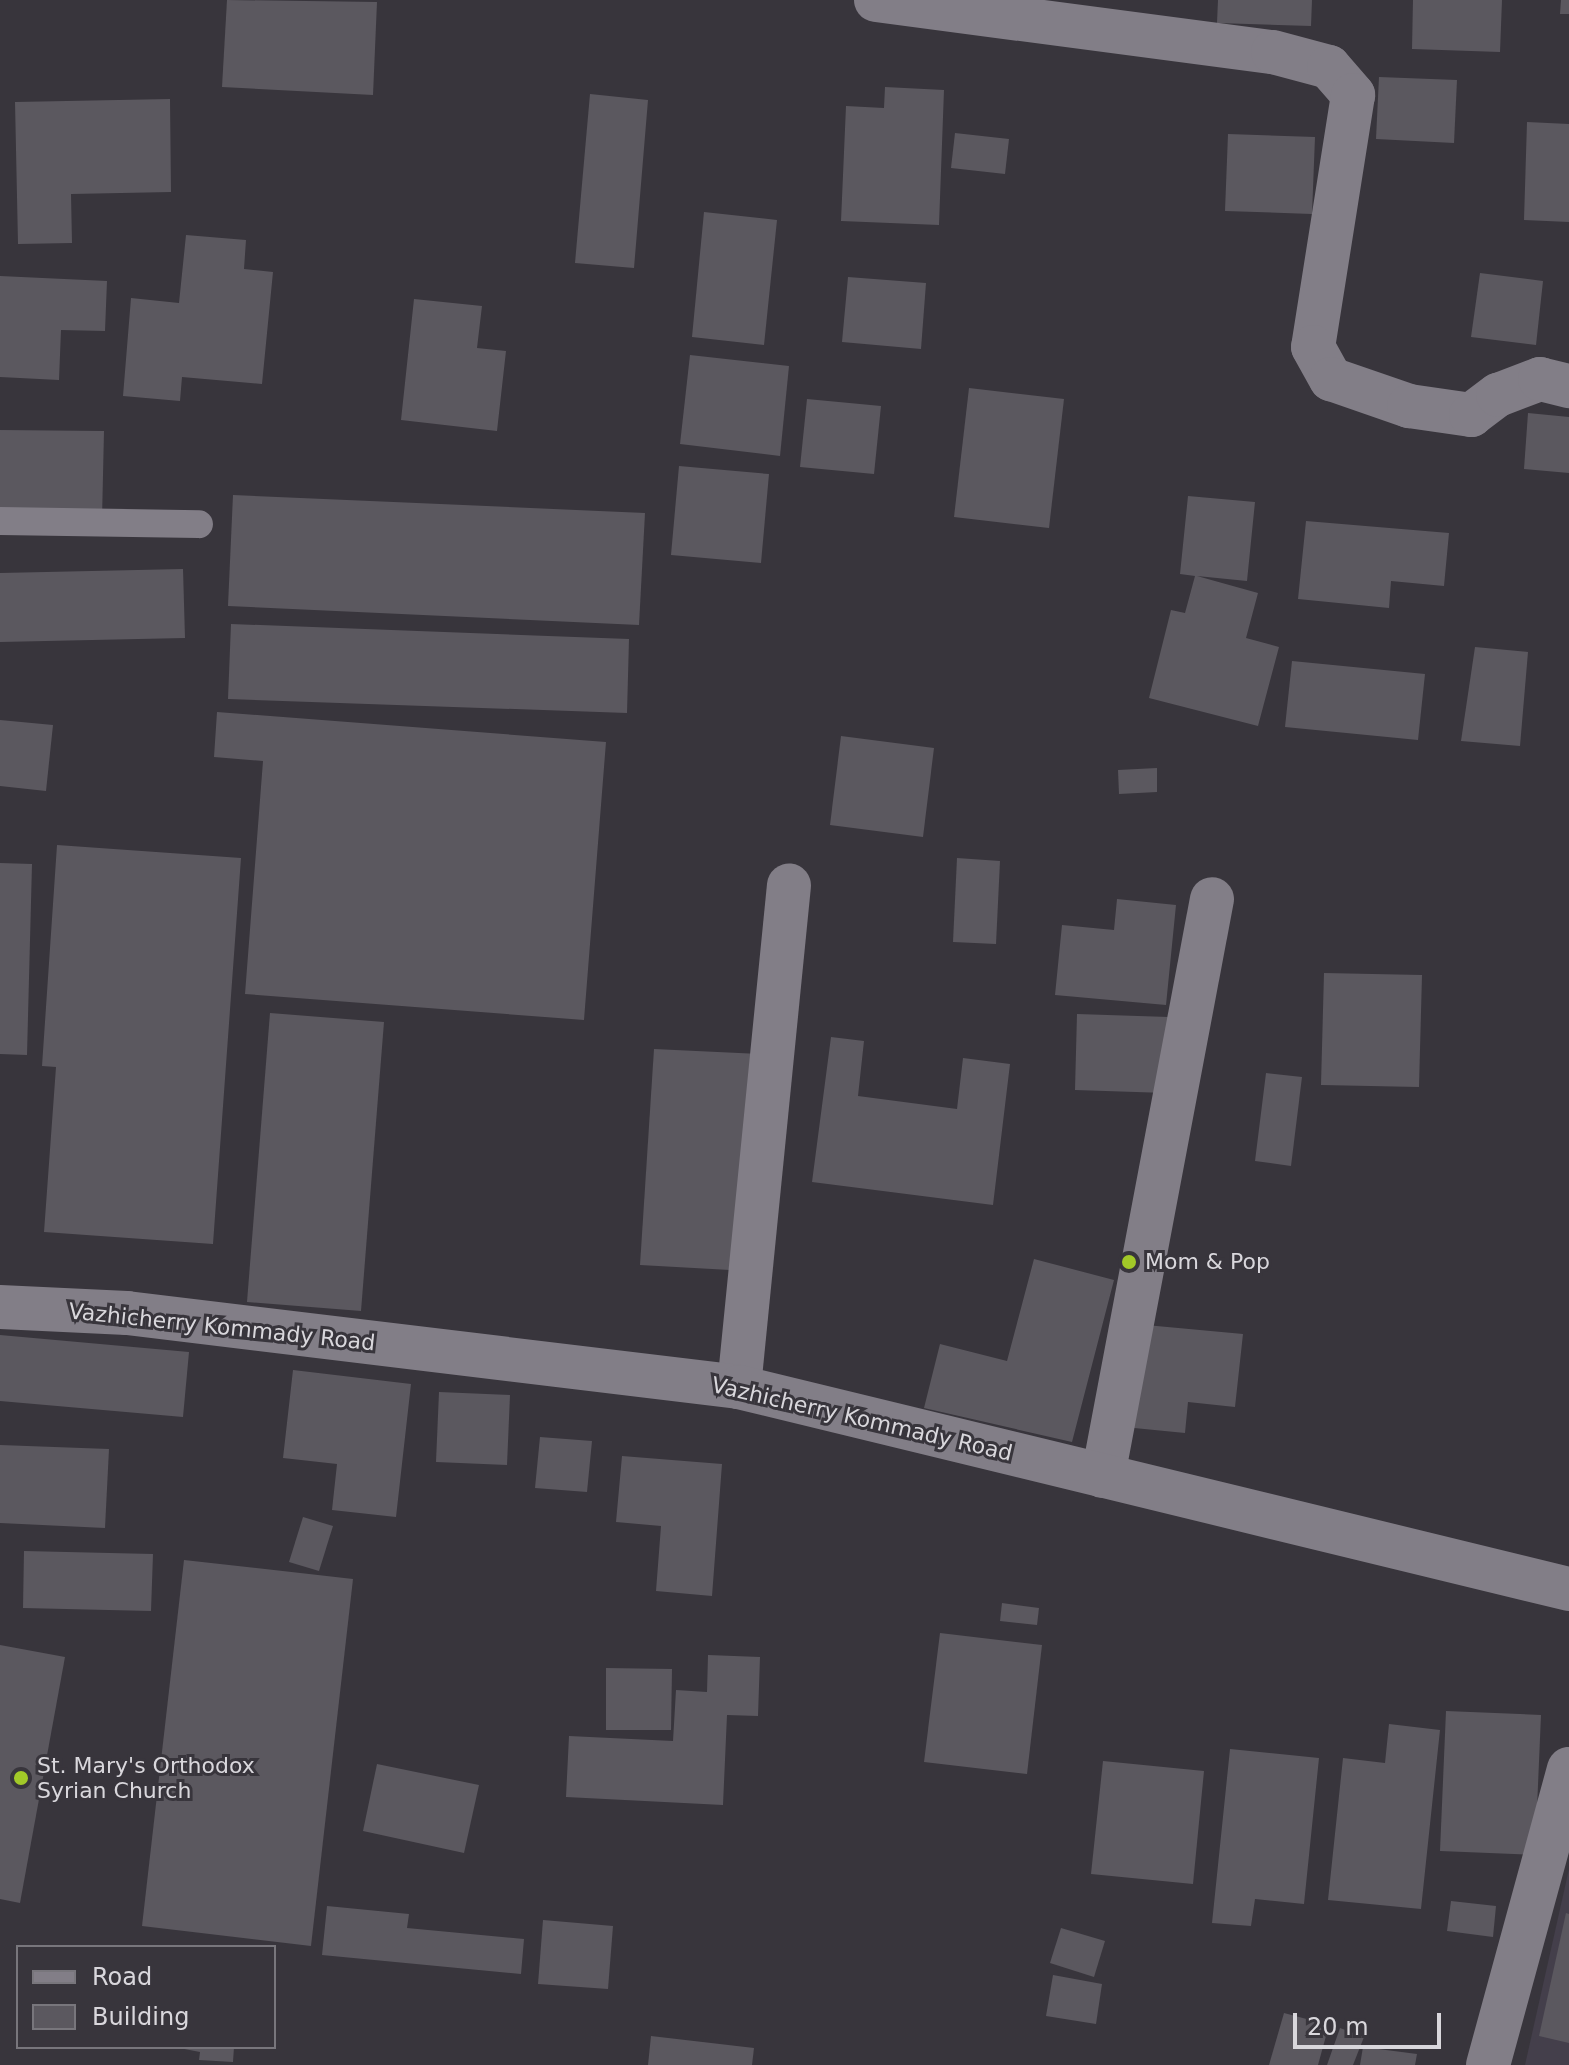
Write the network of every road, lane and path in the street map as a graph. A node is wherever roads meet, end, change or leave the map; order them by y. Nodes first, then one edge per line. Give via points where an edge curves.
1 (876, 0) edge
2 (1569, 386) edge
3 (0, 521) edge
4 (199, 524) dead end
5 (789, 885) dead end
6 (1212, 899) dead end
7 (0, 1307) edge
8 (739, 1387) junction
9 (1103, 1476) junction
10 (1569, 1589) edge
11 (1569, 1769) edge
12 (1488, 2065) edge

1 - 2 street via 1273,52 1329,67 1353,95 1313,347 1331,379 1409,406 1471,415 1498,395 1540,379
3 - 4 lane
5 - 8 street
6 - 9 street
7 - 8 street, Vazhicherry Kommady Road via 127,1313
8 - 9 street, Vazhicherry Kommady Road
9 - 10 street, Vazhicherry Kommady Road
11 - 12 street

